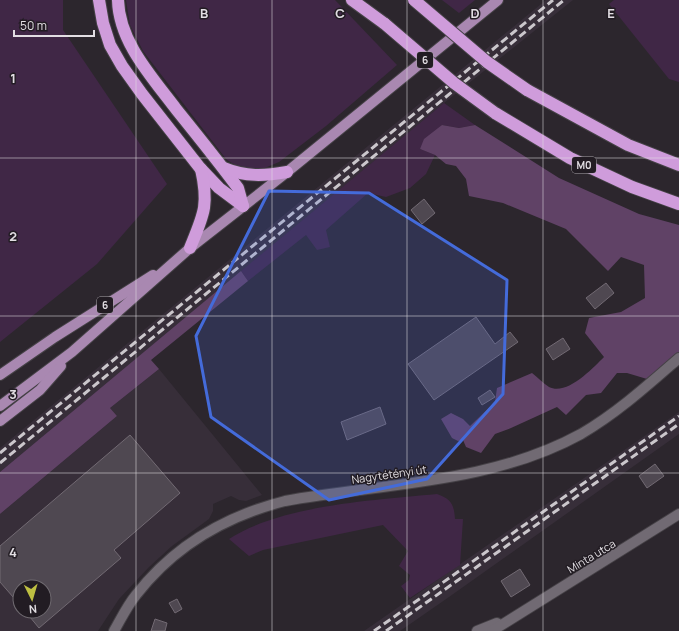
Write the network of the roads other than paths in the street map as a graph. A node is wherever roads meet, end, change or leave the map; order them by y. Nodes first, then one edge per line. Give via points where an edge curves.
1 (99, 0) edge
2 (118, 0) edge
3 (352, 0) edge
4 (360, 0) edge
5 (414, 0) edge
6 (498, 0) edge
7 (385, 24) junction
8 (679, 165) edge
9 (200, 168) junction
10 (224, 168) junction
11 (287, 172) junction
12 (679, 204) edge
13 (243, 206) junction
14 (190, 248) junction
15 (180, 257) junction
16 (72, 352) junction
17 (679, 358) edge
18 (0, 375) edge
19 (0, 406) edge
20 (0, 421) edge
21 (679, 514) edge
22 (514, 617) junction
23 (116, 629) edge
24 (477, 631) edge
25 (492, 631) edge

1 - 9 highway via 110,45 122,66
2 - 10 highway via 130,44 144,67
3 - 7 highway
4 - 7 highway, M0
5 - 8 highway, bridge via 482,58 527,90 628,145
6 - 11 main road, 6
7 - 12 highway, M0, bridge via 454,83 495,113 570,158 625,184
9 - 13 highway via 219,188
9 - 14 highway via 206,191 205,205
10 - 11 highway via 246,175 264,176
10 - 13 highway via 238,188
11 - 13 main road, 6
13 - 14 main road, 6
14 - 15 main road, 6
15 - 16 main road, 6
15 - 18 main road, 6
16 - 19 main road, 6
16 - 20 main road via 40,390
17 - 23 main road, Nagytétényi út via 606,418 580,434 544,450 466,474 285,501 262,506 230,519 194,541 154,574 135,595
21 - 22 main road, Minta utca
22 - 24 main road, Minta utca
22 - 25 main road, Minta utca

